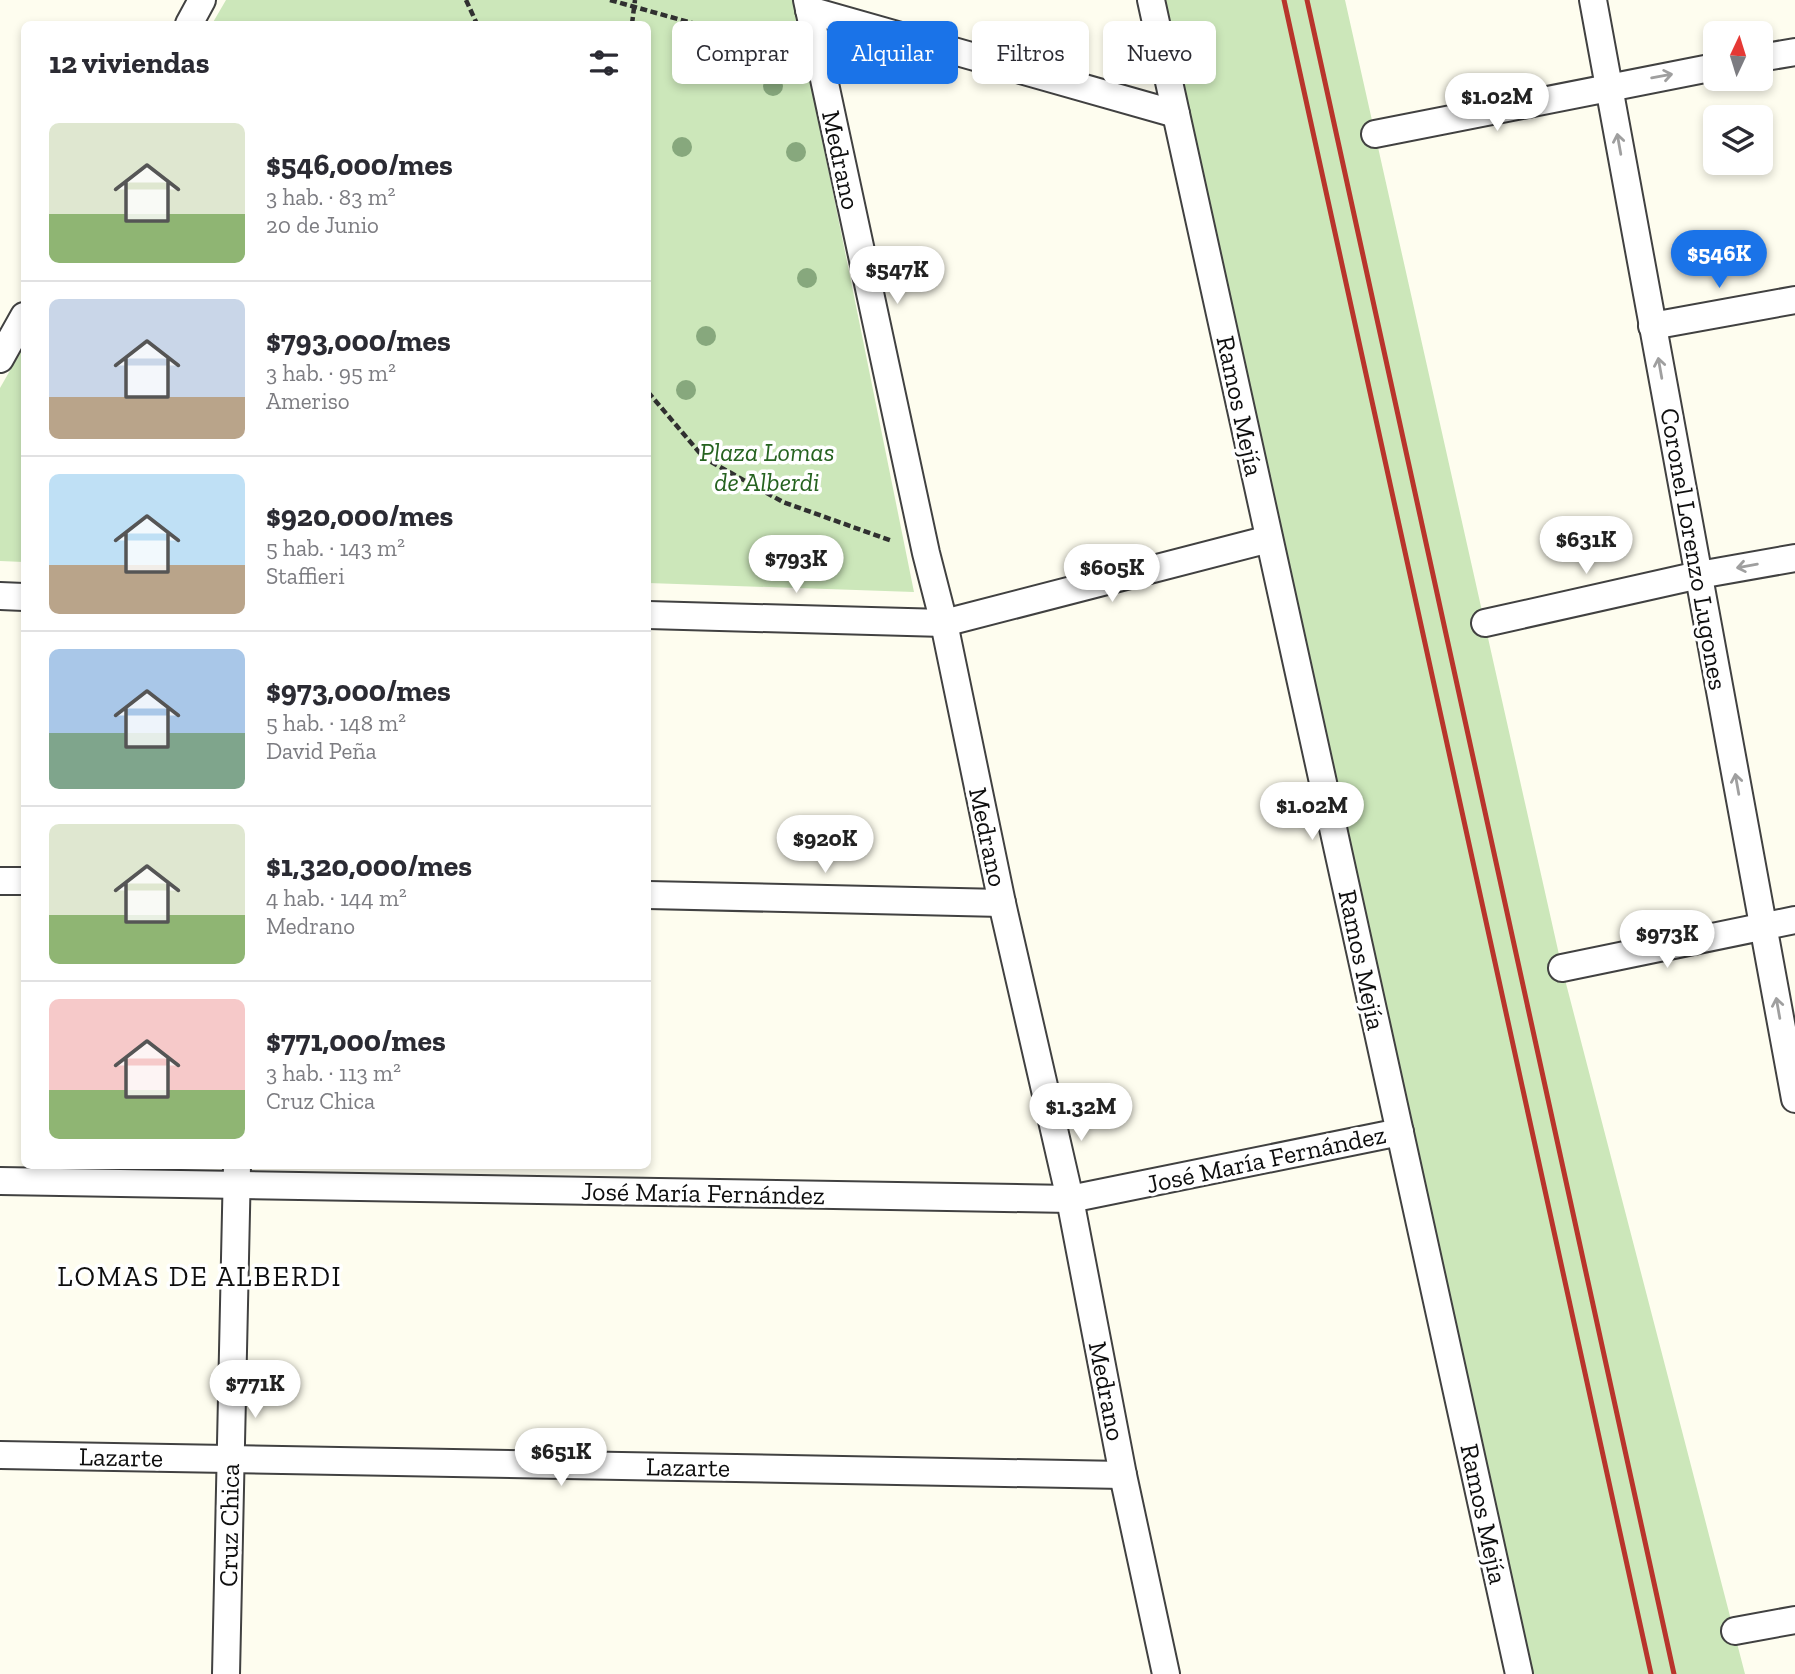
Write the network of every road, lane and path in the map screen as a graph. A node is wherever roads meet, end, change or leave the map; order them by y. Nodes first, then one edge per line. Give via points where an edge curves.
1 (202, 0) edge
2 (466, 0) edge
3 (610, 0) edge
4 (635, 0) edge
5 (1151, 0) edge
6 (1593, 0) edge
7 (808, 5) edge
8 (634, 7) junction
9 (190, 21) edge
10 (476, 21) edge
11 (632, 21) edge
12 (1795, 52) edge
13 (1773, 56) edge
14 (819, 59) junction
15 (1703, 69) edge
16 (1609, 86) junction
17 (1176, 114) junction
18 (1375, 134) dead end
19 (1795, 300) edge
20 (21, 321) edge
21 (1653, 326) junction
22 (0, 359) edge
23 (651, 396) edge
24 (1269, 539) junction
25 (926, 553) junction
26 (1795, 558) edge
27 (1699, 575) junction
28 (0, 596) edge
29 (21, 597) edge
30 (651, 615) edge
31 (944, 623) junction
32 (1485, 623) dead end
33 (0, 881) edge
34 (21, 881) edge
35 (651, 895) edge
36 (1002, 903) junction
37 (1795, 920) edge
38 (1763, 926) junction
39 (1562, 968) dead end
40 (1795, 1099) edge
41 (1400, 1132) junction
42 (237, 1175) edge
43 (0, 1181) edge
44 (1070, 1199) junction
45 (0, 1455) edge
46 (231, 1459) junction
47 (1123, 1475) junction
48 (1795, 1619) edge
49 (1735, 1631) dead end
50 (226, 1674) edge
51 (1166, 1674) edge
52 (1519, 1674) edge

1 - 9 street
2 - 10 path
3 - 8 path
4 - 8 path
5 - 17 street, Ramos Mejía
6 - 16 street, Coronel Lorenzo Lugones
7 - 14 street, Medrano
7 - 17 street
8 - 11 path
8 - 14 path
12 - 13 street
14 - 25 street, Medrano
16 -> 15 street
16 - 18 street
21 -> 16 street, Coronel Lorenzo Lugones
17 - 24 street, Ramos Mejía
19 - 21 street
20 - 22 street
27 -> 21 street, Coronel Lorenzo Lugones
23 - 25 path via 704,458 783,502
24 - 31 street
24 - 41 street, Ramos Mejía
25 - 31 street, Medrano
26 -> 27 street
27 - 32 street
38 -> 27 street, Coronel Lorenzo Lugones
28 - 29 street
30 - 31 street
31 - 36 street, Medrano
33 - 34 street
35 - 36 street
36 - 44 street, Medrano
37 - 38 street
38 - 39 street
40 -> 38 street, Coronel Lorenzo Lugones
41 - 44 street, José María Fernández
41 - 52 street, Ramos Mejía
42 - 43 street, José María Fernández
42 - 44 street, José María Fernández
42 - 46 street, Cruz Chica
44 - 47 street, Medrano
45 - 46 street, Lazarte
46 - 47 street, Lazarte
46 - 50 street, Cruz Chica
47 - 51 street, Medrano
48 - 49 street

